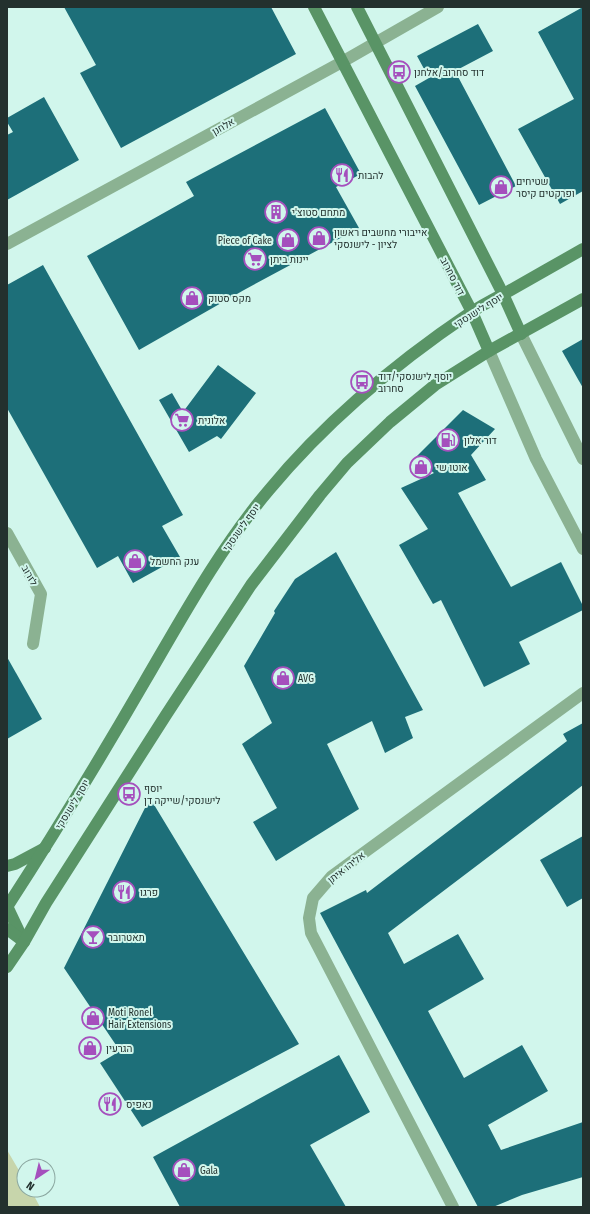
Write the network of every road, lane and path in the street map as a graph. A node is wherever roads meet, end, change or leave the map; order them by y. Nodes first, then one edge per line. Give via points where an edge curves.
1 (314, 7) edge
2 (357, 7) edge
3 (438, 7) edge
4 (375, 42) junction
5 (342, 62) junction
6 (7, 244) edge
7 (583, 249) edge
8 (503, 294) junction
9 (583, 299) edge
10 (472, 312) junction
11 (521, 334) junction
12 (489, 351) junction
13 (583, 459) edge
14 (7, 533) edge
15 (583, 549) edge
16 (33, 644) dead end
17 (583, 693) edge
18 (46, 848) junction
19 (7, 866) edge
20 (7, 906) edge
21 (7, 929) edge
22 (24, 942) junction
23 (7, 967) edge
24 (453, 1207) edge

1 - 5 main road, דוד סחרוב
2 - 4 main road
3 - 4 street, אלחנן
4 - 5 street, אלחנן
4 - 8 main road
5 - 6 street, אלחנן
5 - 10 main road, דוד סחרוב
7 - 8 main road, יוסף לישנסקי
8 - 10 main road, יוסף לישנסקי
8 - 11 main road
9 - 11 main road
10 - 12 main road, דוד סחרוב
10 - 18 main road, יוסף לישנסקי via 397,364 343,411 268,490 229,541
11 - 12 main road
11 - 13 street
12 - 15 street, דוד סחרוב via 536,459
12 - 22 main road via 435,385 390,422 347,463 320,495 251,585 88,836
14 - 16 street, לזרוב via 41,594
17 - 24 street, אליהו איתן via 332,876 313,898 309,918 311,933
18 - 19 main road
18 - 20 main road, יוסף לישנסקי
20 - 22 main road
21 - 22 main road
22 - 23 main road

